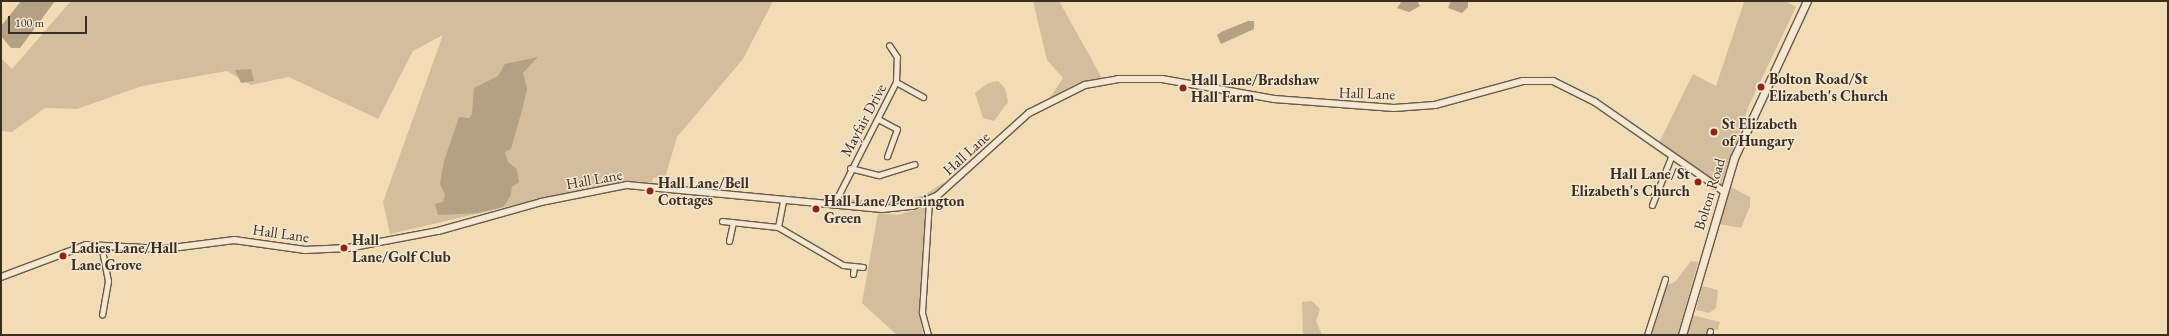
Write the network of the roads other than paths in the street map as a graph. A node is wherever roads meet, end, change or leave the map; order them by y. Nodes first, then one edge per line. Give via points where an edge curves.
1 (1804, 2) edge
2 (889, 45) dead end
3 (896, 82) junction
4 (922, 97) dead end
5 (878, 119) junction
6 (887, 156) dead end
7 (1671, 157) junction
8 (914, 164) dead end
9 (850, 168) junction
10 (1723, 191) junction
11 (783, 201) junction
12 (929, 202) junction
13 (834, 204) junction
14 (1652, 205) dead end
15 (722, 221) dead end
16 (733, 222) junction
17 (778, 227) junction
18 (729, 241) dead end
19 (101, 245) junction
20 (854, 266) junction
21 (863, 267) dead end
22 (853, 274) dead end
23 (1, 277) edge
24 (1665, 279) dead end
25 (102, 314) dead end
26 (928, 335) edge
27 (1647, 335) edge
28 (1682, 335) edge

1 - 10 main road, Bolton Road via 1754,110
2 - 3 street, Mayfair Drive via 897,58
3 - 4 street
3 - 5 street, Mayfair Drive
5 - 6 street via 897,129
5 - 9 street, Mayfair Drive
7 - 10 street, Hall Lane
7 - 12 street, Hall Lane via 1595,102 1553,81 1508,84 1435,105 1407,108 1315,104 1162,79 1118,79 1085,85 1029,113
7 - 14 street
8 - 9 street via 879,176
9 - 13 street, Mayfair Drive
10 - 28 main road, Bolton Road
11 - 13 street, Hall Lane
11 - 17 street
11 - 19 street, Hall Lane via 627,185 541,202 438,231 348,248 316,251 234,240 164,249
12 - 13 street, Hall Lane via 896,209
12 - 26 street via 922,312
15 - 16 street
16 - 17 street
16 - 18 street
17 - 20 street via 843,265
19 - 23 street, Hall Lane via 68,250
19 - 25 street via 108,282
20 - 21 street
20 - 22 street
24 - 27 street

